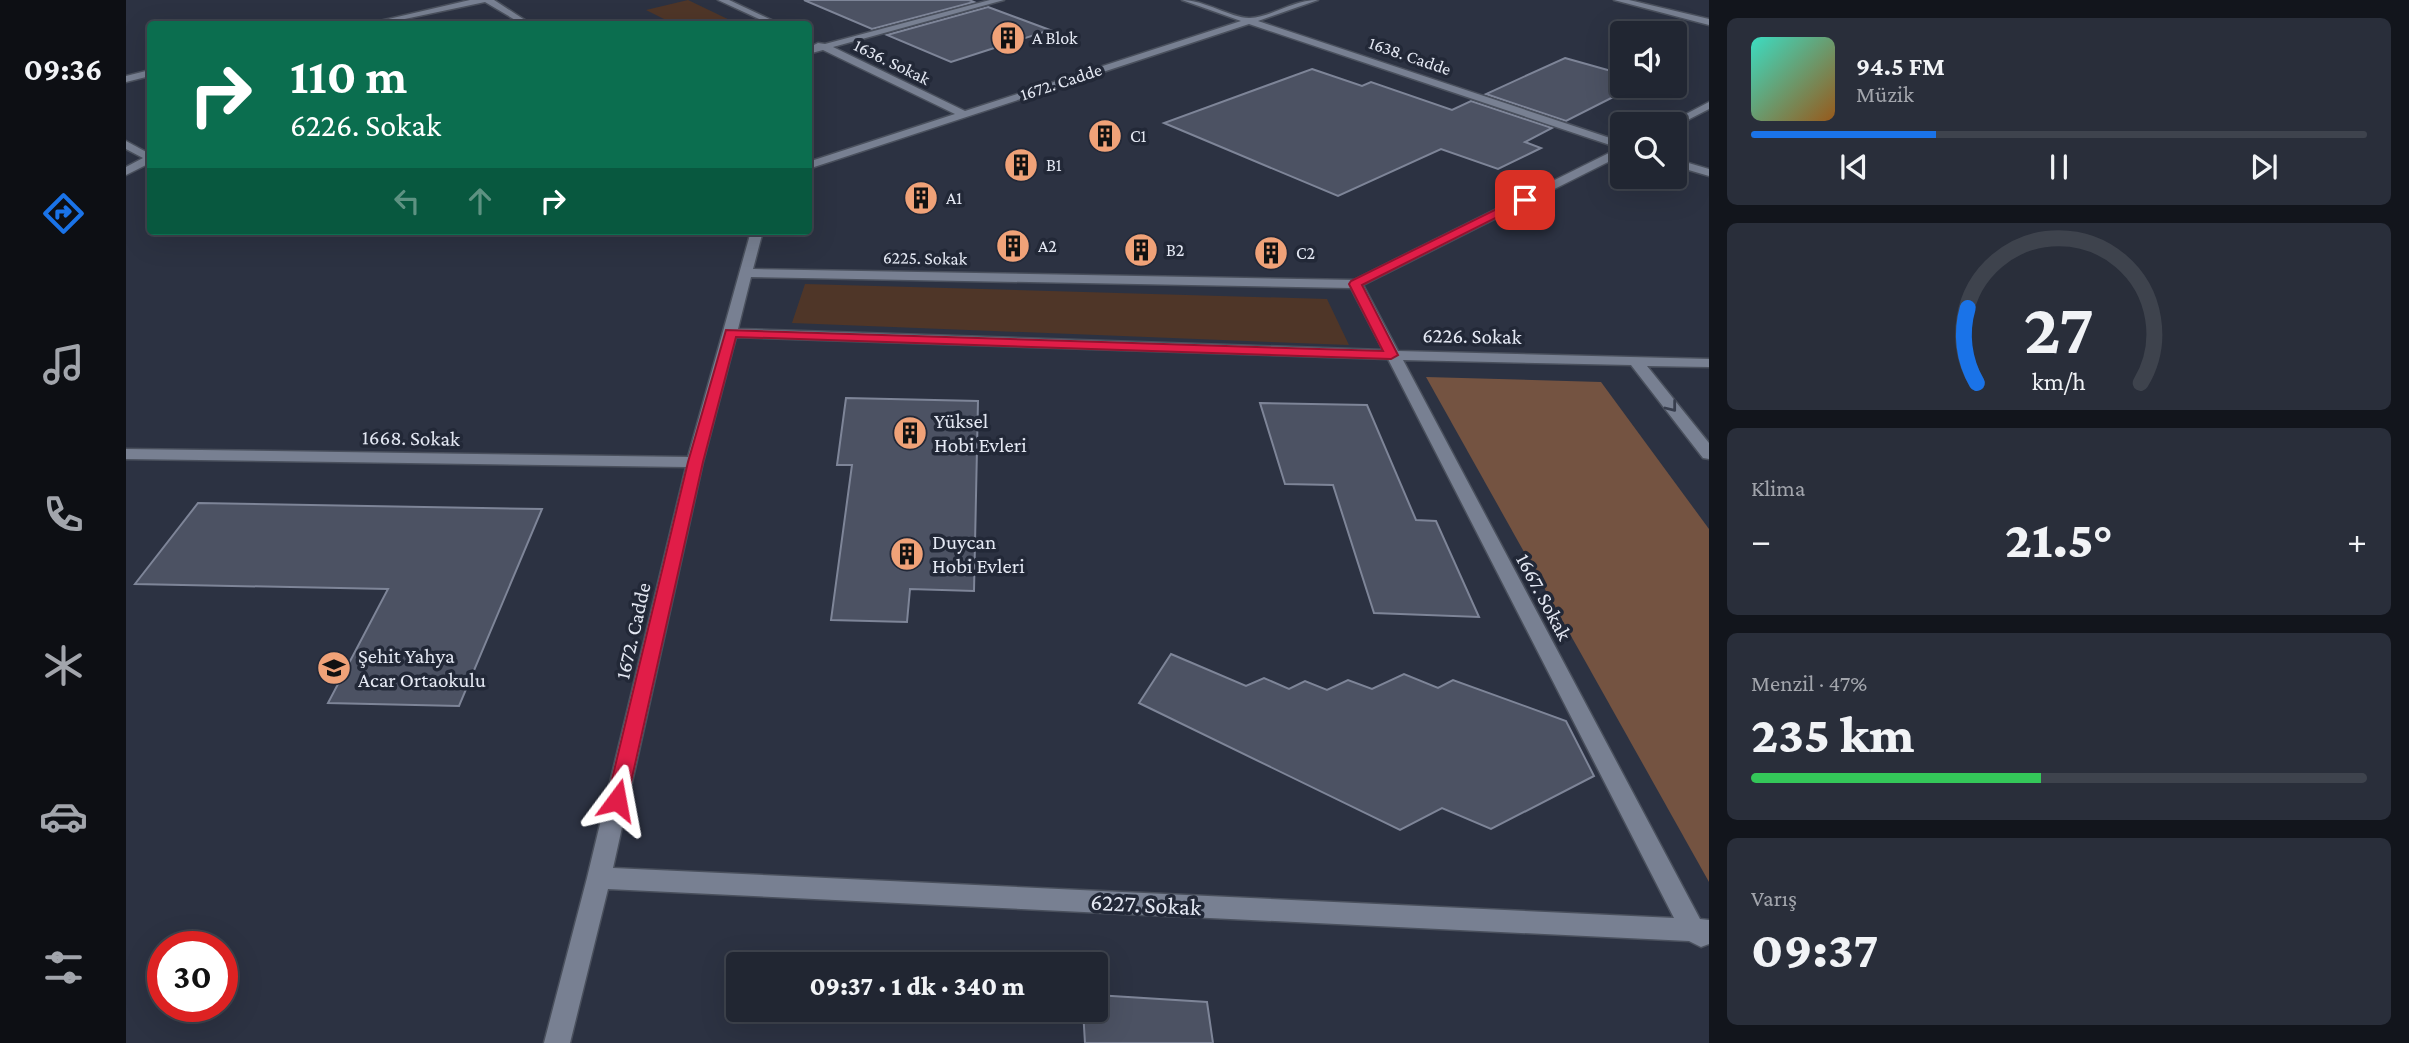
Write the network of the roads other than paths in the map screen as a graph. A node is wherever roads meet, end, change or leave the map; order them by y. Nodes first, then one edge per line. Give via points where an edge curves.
1 (482, 0) edge
2 (488, 0) edge
3 (722, 0) edge
4 (1000, 0) edge
5 (1186, 0) edge
6 (1314, 0) edge
7 (1619, 0) edge
8 (385, 21) edge
9 (522, 21) edge
10 (769, 21) edge
11 (1251, 21) junction
12 (1709, 22) edge
13 (812, 41) edge
14 (826, 47) junction
15 (812, 50) edge
16 (147, 74) edge
17 (126, 79) edge
18 (1709, 104) edge
19 (962, 114) junction
20 (1687, 116) edge
21 (1610, 142) edge
22 (126, 144) edge
23 (147, 157) edge
24 (1610, 157) edge
25 (147, 161) edge
26 (812, 165) edge
27 (1687, 166) edge
28 (126, 172) edge
29 (1709, 173) edge
30 (756, 235) edge
31 (746, 273) junction
32 (1356, 284) junction
33 (731, 332) junction
34 (1391, 355) junction
35 (1635, 361) junction
36 (1709, 362) edge
37 (126, 454) edge
38 (1709, 454) edge
39 (695, 462) junction
40 (599, 878) junction
41 (1704, 934) edge
42 (557, 1043) edge

1 - 8 street
2 - 9 street
3 - 10 street
4 - 14 street
5 - 11 street, 1638. Cadde
6 - 11 street, 1672. Cadde
7 - 12 street
11 - 19 street, 1672. Cadde
11 - 21 street, 1638. Cadde
13 - 14 street, 1636. Sokak
14 - 15 street
14 - 19 street, 1636. Sokak
16 - 17 street
18 - 20 street
19 - 26 street, 1672. Cadde
22 - 23 street
24 - 32 street
25 - 28 street
27 - 29 street
30 - 31 street, 1672. Cadde
31 - 32 street, 6225. Sokak
31 - 33 street, 1672. Cadde
32 - 34 street, 1667. Sokak
33 - 34 street, 6226. Sokak
33 - 39 street, 1672. Cadde
34 - 35 street, 6226. Sokak
34 - 41 street, 1667. Sokak
35 - 36 street, 6226. Sokak
35 -> 38 street
37 - 39 street, 1668. Sokak
39 - 40 street, 1672. Cadde
40 - 41 street, 6227. Sokak
40 - 42 street, 1672. Cadde

